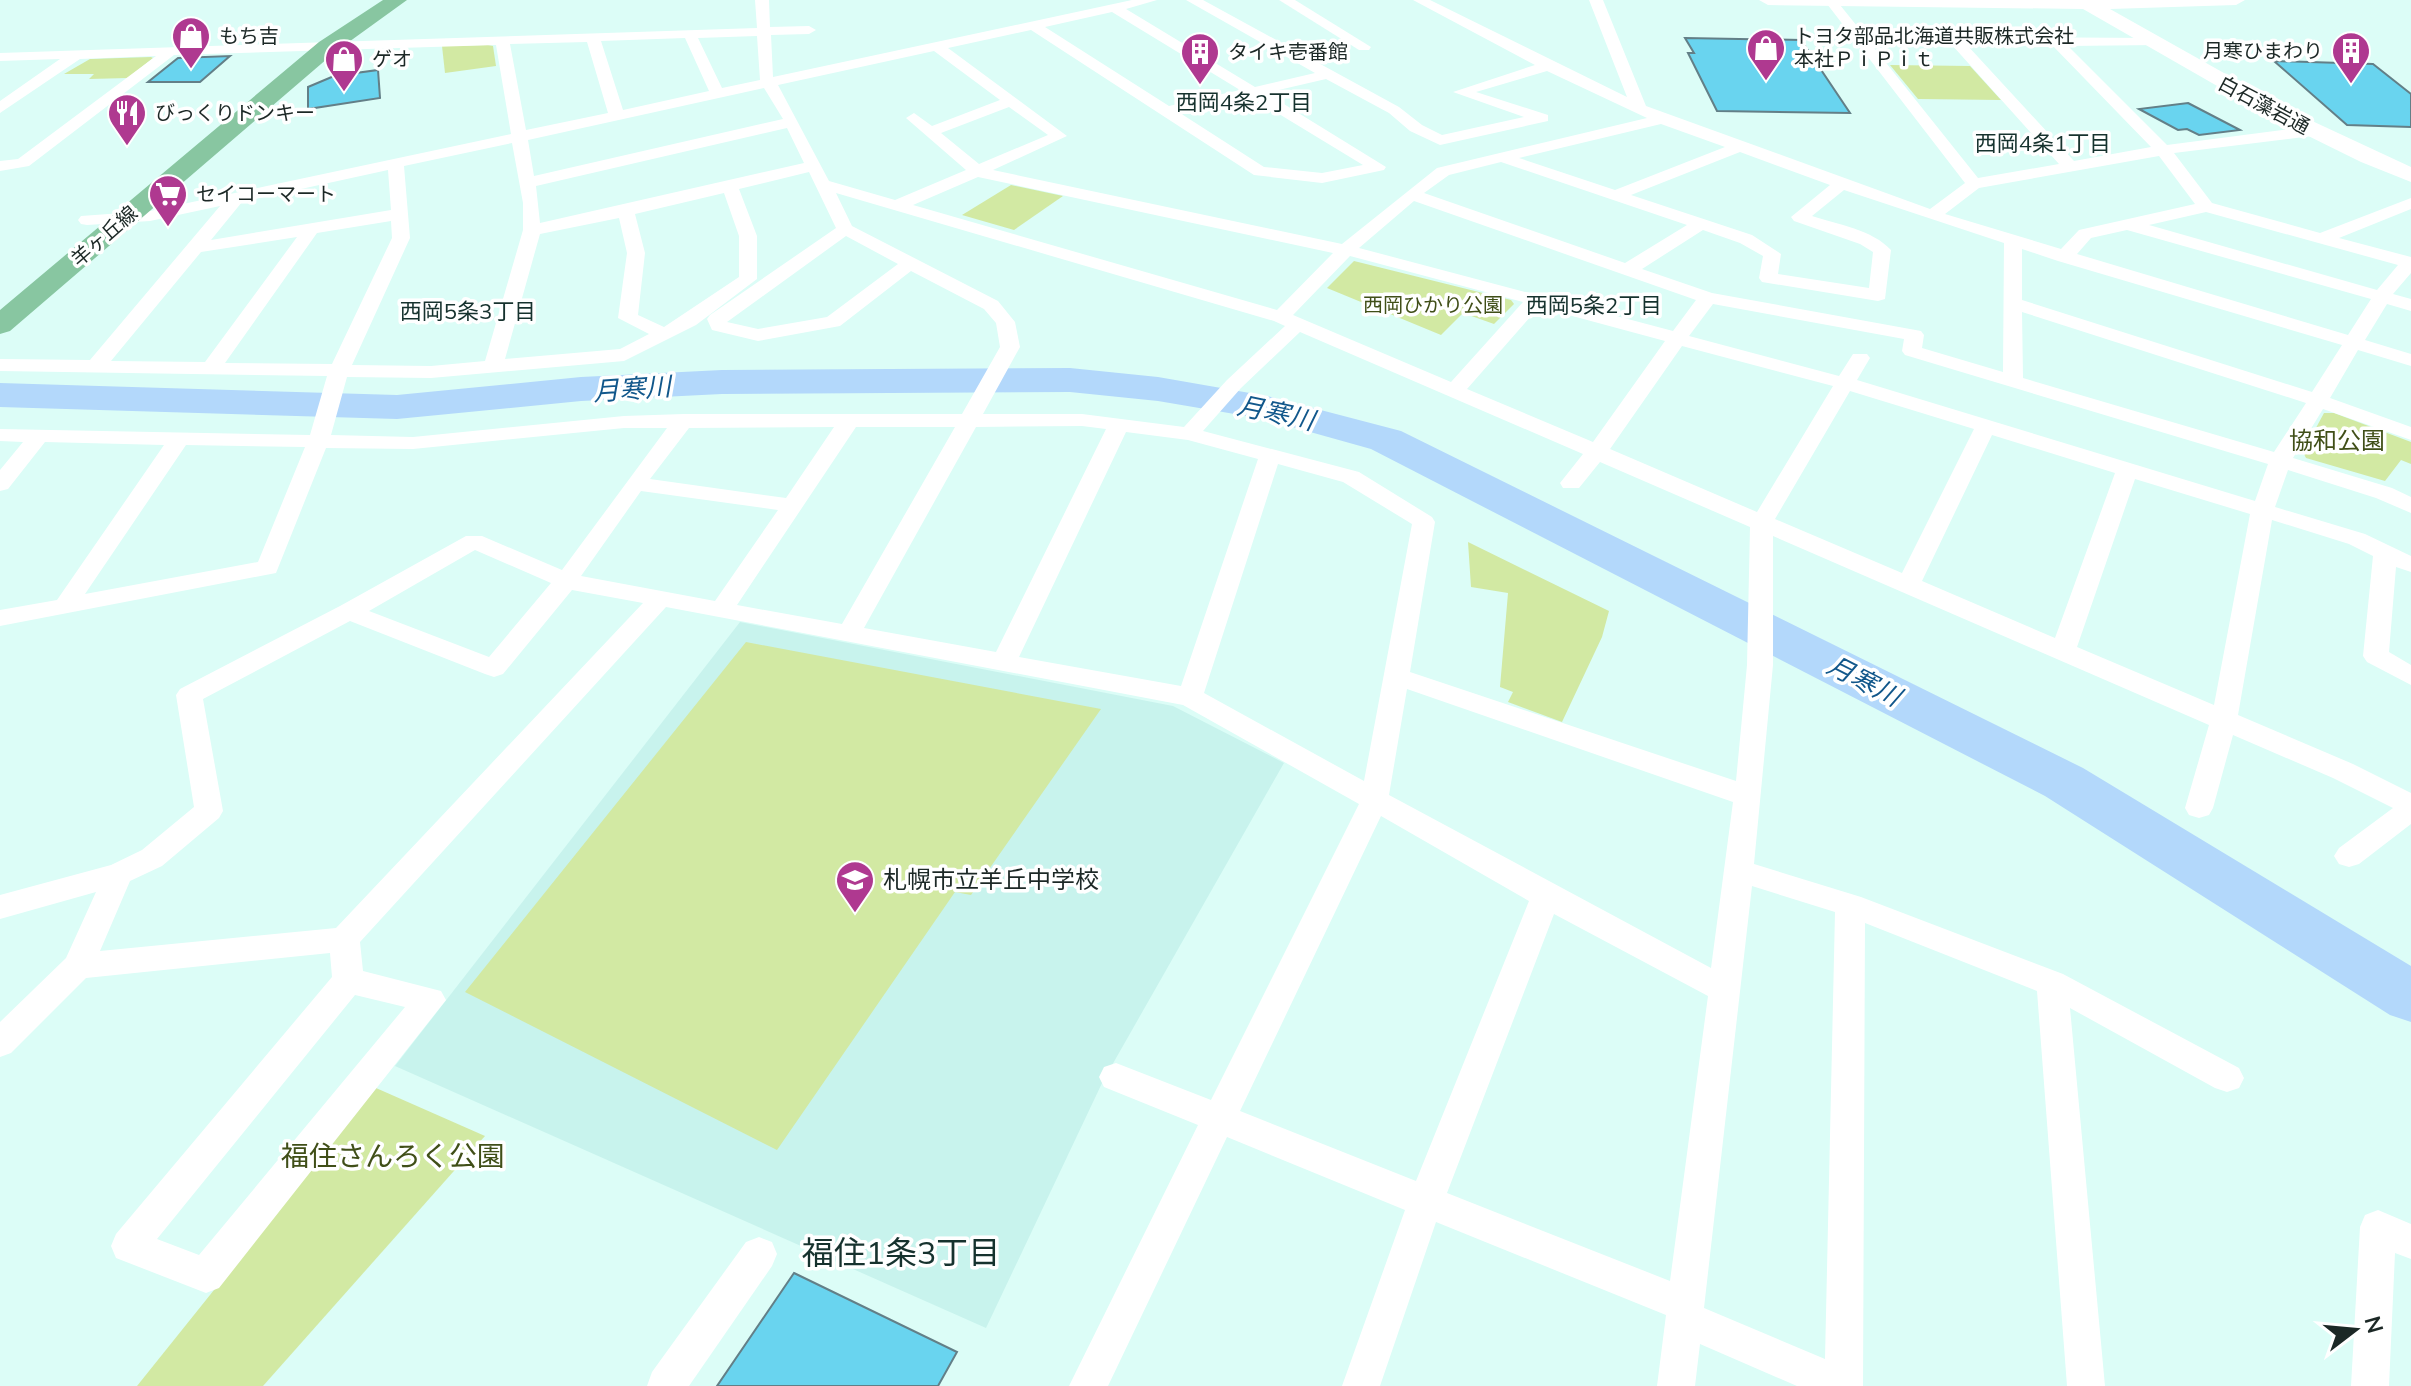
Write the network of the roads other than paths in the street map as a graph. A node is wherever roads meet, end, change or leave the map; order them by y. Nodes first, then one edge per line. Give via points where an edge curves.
1 (371, 0) edge
2 (397, 0) edge
3 (762, 0) edge
4 (1150, 0) edge
5 (1193, 0) edge
6 (1286, 0) edge
7 (1420, 0) edge
8 (1596, 0) edge
9 (1768, 0) edge
10 (2236, 0) edge
11 (1830, 1) edge
12 (1909, 1) edge
13 (2084, 2) edge
14 (1115, 8) junction
15 (1033, 25) junction
16 (809, 30) dead end
17 (764, 32) junction
18 (690, 35) junction
19 (593, 38) junction
20 (502, 40) junction
21 (1861, 40) junction
22 (1956, 41) junction
23 (2055, 41) junction
24 (2153, 42) junction
25 (327, 47) junction
26 (937, 47) junction
27 (1364, 47) dead end
28 (296, 48) junction
29 (170, 52) junction
30 (76, 55) junction
31 (0, 57) edge
32 (1548, 66) junction
33 (1329, 74) junction
34 (771, 83) junction
35 (1254, 91) junction
36 (718, 95) junction
37 (1010, 101) junction
38 (0, 108) edge
39 (1640, 110) junction
40 (1165, 112) junction
41 (617, 116) junction
42 (914, 118) dead end
43 (1543, 118) junction
44 (1662, 119) junction
45 (792, 122) junction
46 (2312, 131) junction
47 (930, 132) junction
48 (1580, 137) junction
49 (518, 138) junction
50 (1740, 147) junction
51 (2163, 150) junction
52 (1501, 157) junction
53 (396, 164) junction
54 (0, 166) edge
55 (2070, 166) junction
56 (978, 172) junction
57 (818, 175) junction
58 (2411, 175) edge
59 (527, 183) junction
60 (1842, 183) junction
61 (1974, 184) junction
62 (730, 187) junction
63 (1411, 194) junction
64 (1616, 195) junction
65 (236, 198) junction
66 (2411, 203) edge
67 (898, 205) junction
68 (2206, 207) junction
69 (626, 211) junction
70 (400, 214) junction
71 (1932, 216) junction
72 (124, 219) junction
73 (87, 220) junction
74 (1701, 224) junction
75 (2126, 224) junction
76 (311, 229) junction
77 (845, 229) junction
78 (532, 230) junction
79 (65, 238) dead end
80 (2323, 238) junction
81 (2013, 241) junction
82 (197, 247) junction
83 (1346, 250) junction
84 (2064, 257) junction
85 (910, 263) junction
86 (2411, 263) edge
87 (1625, 271) junction
88 (2382, 296) junction
89 (1708, 298) junction
90 (1535, 300) junction
91 (2013, 303) junction
92 (2411, 305) edge
93 (1290, 320) junction
94 (0, 325) edge
95 (664, 334) junction
96 (1675, 338) junction
97 (2355, 343) junction
98 (1860, 358) dead end
99 (2411, 360) edge
100 (0, 365) edge
101 (95, 367) junction
102 (493, 367) junction
103 (211, 368) junction
104 (337, 375) junction
105 (2013, 381) junction
106 (1847, 384) junction
107 (1455, 390) junction
108 (2317, 400) junction
109 (973, 414) junction
110 (684, 420) junction
111 (850, 420) junction
112 (1119, 424) junction
113 (1986, 426) junction
114 (1195, 427) junction
115 (320, 434) junction
116 (2411, 434) edge
117 (0, 435) edge
118 (40, 435) junction
119 (179, 439) junction
120 (1599, 453) junction
121 (1269, 457) junction
122 (2280, 461) junction
123 (2127, 470) junction
124 (1571, 483) dead end
125 (0, 484) edge
126 (635, 484) junction
127 (791, 505) junction
128 (2411, 506) edge
129 (2262, 512) junction
130 (1762, 522) junction
131 (2385, 552) junction
132 (2411, 565) edge
133 (566, 581) junction
134 (1908, 585) junction
135 (661, 598) junction
136 (65, 606) junction
137 (721, 611) junction
138 (349, 612) junction
139 (0, 618) edge
140 (849, 633) junction
141 (2063, 651) junction
142 (1004, 661) junction
143 (1395, 676) junction
144 (2411, 676) edge
145 (1190, 697) junction
146 (2224, 720) junction
147 (1748, 796) junction
148 (1374, 801) junction
149 (2411, 807) edge
150 (2199, 808) dead end
151 (2349, 856) dead end
152 (1740, 871) junction
153 (119, 874) junction
154 (1546, 896) junction
155 (1850, 905) junction
156 (0, 907) edge
157 (344, 939) junction
158 (78, 966) junction
159 (348, 980) junction
160 (2052, 983) junction
161 (1726, 991) junction
162 (0, 1043) edge
163 (1116, 1077) dead end
164 (2227, 1078) dead end
165 (1221, 1120) junction
166 (1426, 1201) junction
167 (2411, 1242) edge
168 (759, 1254) dead end
169 (1685, 1311) junction
170 (666, 1386) edge
171 (1088, 1386) edge
172 (1361, 1386) edge
173 (1676, 1386) edge
174 (1843, 1386) edge
175 (2086, 1386) edge
176 (2370, 1386) edge

1 - 28 main road, 羊ヶ丘線
2 - 25 main road, 羊ヶ丘線
3 - 17 street
4 - 14 street
5 - 33 street
6 - 27 street
7 - 32 street
8 - 39 street
9 - 11 street
10 - 13 street
11 - 12 street
11 - 21 street
12 - 13 street
13 - 24 street, 白石藻岩通
14 - 15 street
14 - 35 street
15 - 26 street
15 - 40 street
16 - 17 street
17 - 18 street
17 - 34 street via 764,66
18 - 19 street
18 - 36 street
19 - 20 street
19 - 41 street
20 - 25 street
20 - 49 street
21 - 22 street
21 - 61 street
22 - 23 street
22 - 55 street
23 - 24 street
23 - 51 street
24 - 46 street, 白石藻岩通
25 - 28 street
25 - 72 main road, 羊ヶ丘線
26 - 34 street
26 - 37 street
28 - 29 street
28 - 73 main road, 羊ヶ丘線
29 - 30 street
29 - 54 street via 23,163
30 - 31 street
30 - 38 street
32 - 39 street
32 - 43 street via 1460,92
33 - 35 street
33 - 43 street via 1440,140
34 - 36 street
34 - 45 street
35 - 40 street
35 - 40 street via 1378,167 1322,178 1260,172
36 - 41 street
37 - 47 street
37 - 56 street via 1059,136
39 - 44 street
41 - 49 street
42 - 47 street
43 - 48 street
44 - 48 street
44 - 50 street
45 - 57 street
45 - 59 street
46 - 51 street
46 - 58 street, 白石藻岩通
47 - 56 street
48 - 52 street
49 - 53 street
49 - 59 street
50 - 60 street
50 - 64 street
51 - 55 street
51 - 68 street
52 - 63 street via 1443,171
52 - 64 street
53 - 65 street
53 - 70 street
55 - 61 street
56 - 67 street
56 - 83 street
57 - 62 street
57 - 67 street
57 - 77 street
59 - 78 street
60 - 71 street
60 - 74 street via 1800,217 1882,250 1878,295 1768,278 1772,254
61 - 71 street
62 - 69 street
62 - 95 street via 748,236 748,279
63 - 83 street
63 - 87 street
64 - 74 street
65 - 72 street
65 - 82 street
66 - 80 street
67 - 93 street
68 - 75 street
68 - 80 street
69 - 78 street
69 - 95 street via 636,253 628,318
70 - 76 street
70 - 104 street via 401,238
71 - 81 street
72 - 73 street
72 - 94 main road, 羊ヶ丘線
73 - 79 main road, 羊ヶ丘線
74 - 87 street
75 - 84 street via 2085,234
75 - 88 street
76 - 82 street
76 - 103 street
77 - 85 street
77 - 85 street via 717,319 719,326 758,335 833,322
78 - 102 street
80 - 86 street
81 - 84 street
81 - 91 street
82 - 101 street
83 - 90 street
83 - 93 street
84 - 97 street
85 - 109 street via 991,305 1005,322 1010,347
86 - 88 street
87 - 89 street
88 - 92 street
88 - 97 street
89 - 96 street
89 - 105 street via 1914,335 1912,351
90 - 96 street
90 - 107 street
91 - 105 street
91 - 108 street
93 - 107 street
93 - 114 street
95 - 102 street via 624,355
96 - 106 street
96 - 120 street
97 - 99 street
97 - 108 street
98 - 106 street
100 - 101 street
101 - 103 street
102 - 104 street
103 - 104 street
104 - 115 street
105 - 122 street
106 - 113 street
106 - 130 street
107 - 120 street
108 - 116 street
108 - 122 street
109 - 111 street
109 - 112 street
109 - 140 street
110 - 111 street
110 - 115 street via 413,443
110 - 126 street
111 - 127 street
112 - 114 street
112 - 142 street
113 - 123 street
113 - 134 street
114 - 121 street
115 - 119 street
115 - 136 street via 268,568
117 - 118 street
118 - 119 street
118 - 125 street
119 - 136 street
120 - 124 street
120 - 130 street
121 - 143 street via 1351,477 1424,522
121 - 145 street
122 - 128 street
122 - 129 street
123 - 129 street
123 - 141 street
126 - 127 street
126 - 133 street
127 - 137 street
129 - 131 street
129 - 146 street
130 - 134 street
130 - 147 street via 1760,665
131 - 132 street
131 - 144 street via 2376,656
133 - 135 street
133 - 138 street via 474,541
133 - 138 street via 494,668
134 - 141 street
135 - 137 street
135 - 157 street
136 - 139 street
137 - 140 street
138 - 153 street via 189,695 209,811 152,858
140 - 142 street
141 - 146 street
142 - 145 street
143 - 147 street
143 - 148 street
145 - 148 street
146 - 149 street
146 - 150 street
147 - 152 street
148 - 154 street
148 - 165 street
149 - 151 street
152 - 155 street
152 - 161 street
153 - 156 street
153 - 158 street
154 - 161 street
154 - 166 street
155 - 160 street
155 - 174 street
157 - 158 street
157 - 159 street
158 - 162 street
159 - 159 street via 430,1000 206,1275 129,1246
160 - 164 street
160 - 175 street
161 - 169 street
163 - 165 street
165 - 166 street
165 - 171 street
166 - 169 street
166 - 172 street
167 - 176 street via 2378,1227
168 - 170 street
169 - 173 street
169 - 174 street

